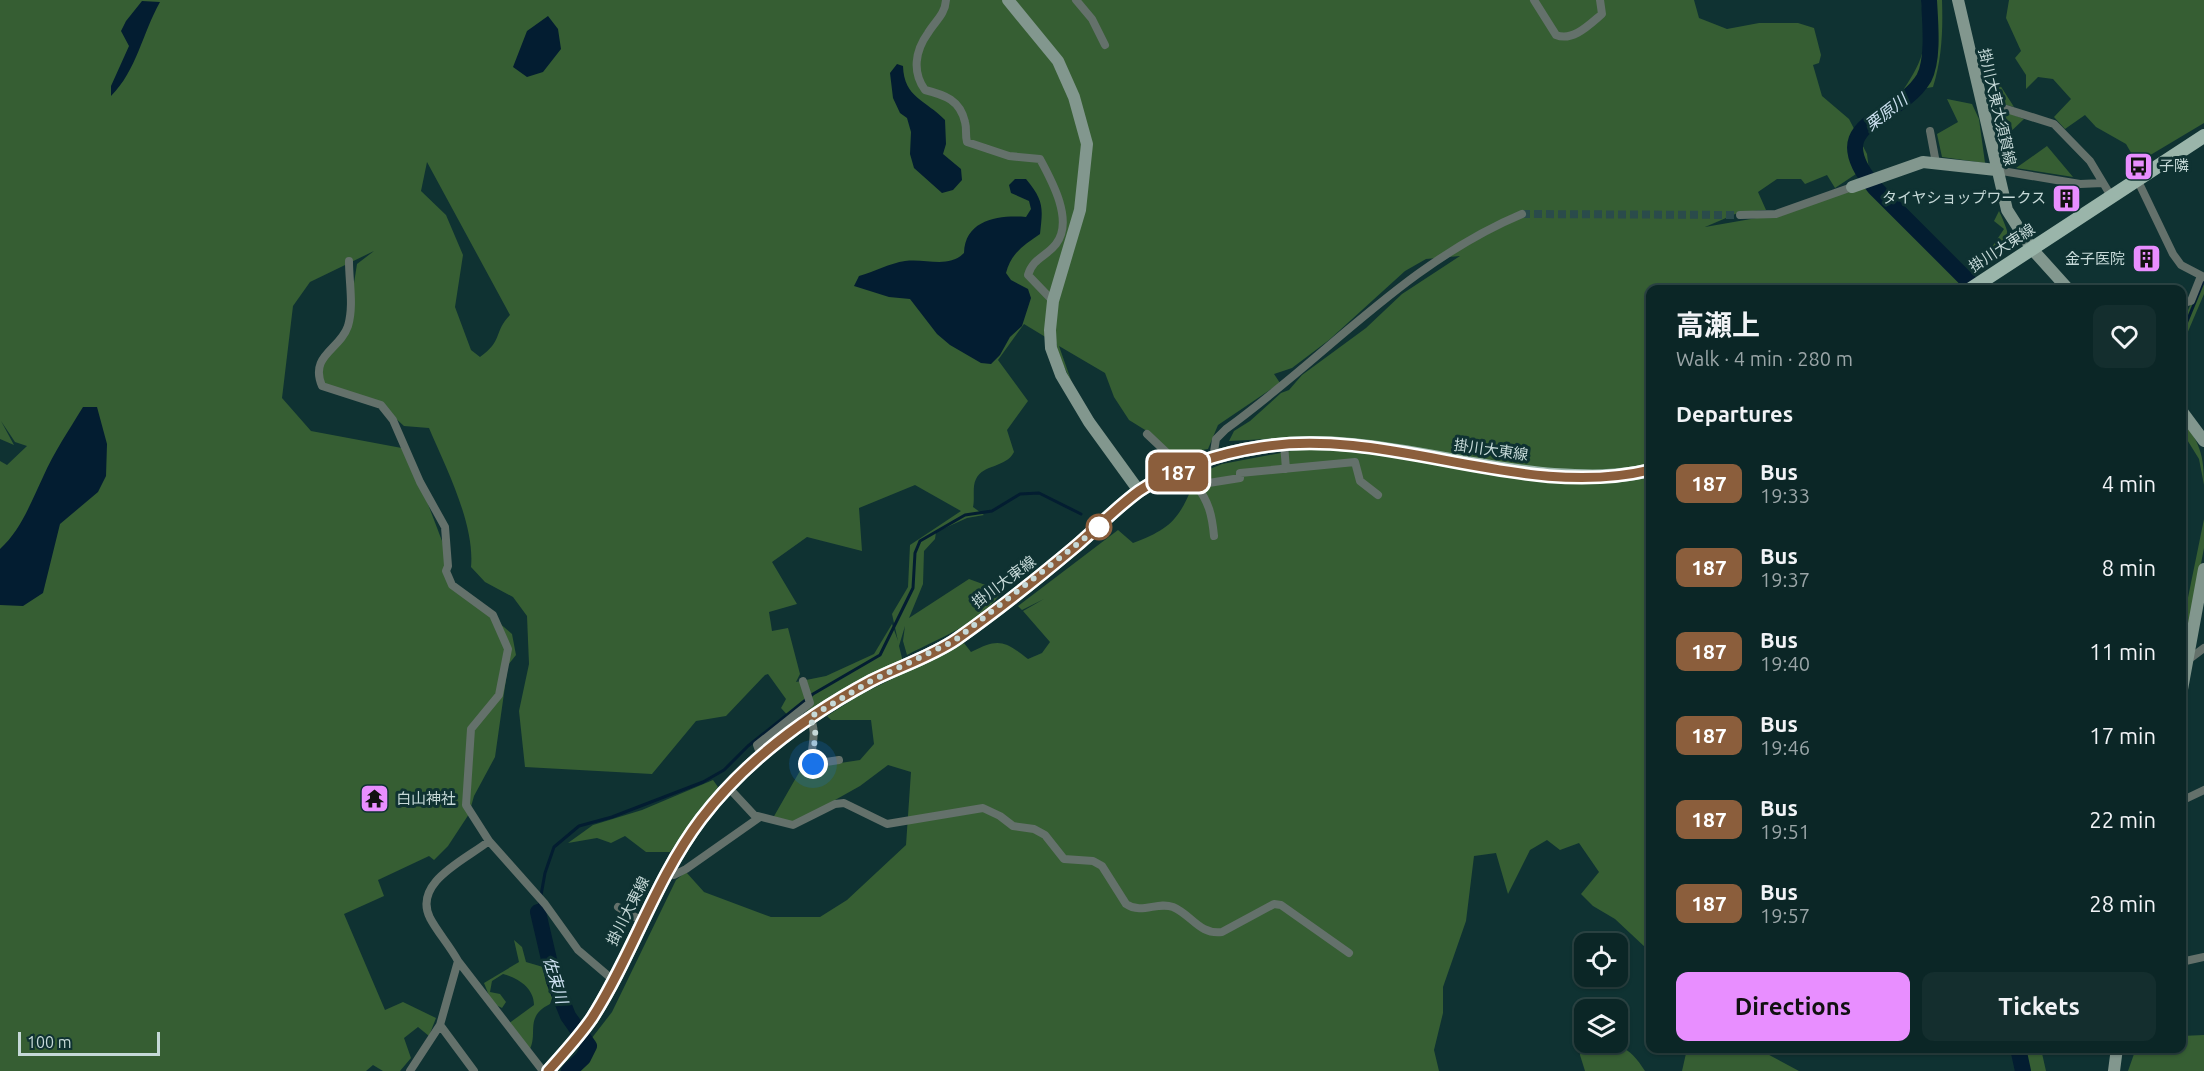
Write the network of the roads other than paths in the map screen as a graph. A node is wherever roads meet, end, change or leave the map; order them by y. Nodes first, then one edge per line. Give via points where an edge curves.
1 (946, 0) edge
2 (1008, 0) edge
3 (1076, 0) edge
4 (1534, 0) edge
5 (1600, 0) edge
6 (1958, 0) edge
7 (1106, 45) dead end
8 (1980, 101) junction
9 (1930, 131) dead end
10 (2204, 136) edge
11 (1936, 163) junction
12 (1996, 170) junction
13 (2137, 179) junction
14 (2103, 183) junction
15 (1854, 186) joint
16 (2111, 196) junction
17 (1522, 214) tunnel mouth
18 (1740, 215) tunnel mouth
19 (2032, 249) junction
20 (350, 261) dead end
21 (2203, 277) edge
22 (1977, 285) edge
23 (2064, 285) edge
24 (1053, 301) junction
25 (2186, 302) edge
26 (2186, 417) edge
27 (1147, 434) dead end
28 (2204, 441) edge
29 (1284, 444) junction
30 (1213, 458) junction
31 (1286, 469) junction
32 (1185, 470) junction
33 (1646, 471) edge
34 (1139, 491) junction
35 (1378, 495) dead end
36 (1214, 536) dead end
37 (2204, 569) edge
38 (2204, 648) edge
39 (2188, 660) junction
40 (2186, 670) edge
41 (803, 681) dead end
42 (809, 705) junction
43 (839, 760) dead end
44 (728, 787) junction
45 (2204, 790) edge
46 (2186, 799) edge
47 (760, 817) junction
48 (489, 841) junction
49 (666, 873) junction
50 (618, 907) dead end
51 (642, 921) junction
52 (1349, 953) dead end
53 (2204, 957) edge
54 (458, 961) junction
55 (2186, 961) edge
56 (612, 979) junction
57 (440, 1025) junction
58 (2117, 1053) edge
59 (410, 1071) edge
60 (474, 1071) edge
61 (543, 1071) edge
62 (548, 1071) edge
63 (2114, 1071) edge

1 - 24 street via 939,21 927,33 916,60 918,80 925,90 949,96 959,108 966,124 967,142 1009,156 1040,159 1062,214 1061,233 1056,244 1031,263 1028,275
2 - 24 street via 1058,61 1074,97 1087,144 1080,210
3 - 7 street
4 - 5 street via 1556,36 1563,38 1602,14
6 - 8 street, 掛川大東大須賀線
8 - 12 street, 掛川大東大須賀線
8 - 14 street via 2054,124 2074,142
9 - 11 street
10 - 13 main road, 掛川大東線
11 - 12 street
11 - 15 street via 1916,164
12 - 14 street via 2080,184
12 - 19 street, 掛川大東大須賀線 via 2007,210
13 - 16 main road, 掛川大東線
13 - 21 street via 2173,254 2181,264
14 - 16 street
15 - 18 street via 1776,214
16 - 19 main road, 掛川大東線
17 - 30 street via 1484,230 1398,286 1226,429 1216,439
19 - 22 main road, 掛川大東線
19 - 23 street, 掛川大東大須賀線
20 - 48 street via 352,290 347,328 319,366 319,379 322,386 381,405 393,420 445,527 446,571 452,585 493,615 507,649 499,695 471,729 466,805
21 - 25 street via 2191,301
24 - 34 street via 1051,348 1061,375
26 - 28 street
27 - 32 street
29 - 30 main road, 掛川大東線
29 - 31 street
29 - 33 main road, 掛川大東線 via 1362,447 1523,472 1586,477
30 - 32 main road, 掛川大東線
31 - 35 street via 1354,462 1360,481
31 - 36 street via 1240,473 1240,478 1196,485 1207,499
32 - 34 main road, 掛川大東線
34 - 42 main road, 掛川大東線 via 1056,563 954,641 871,681
37 - 39 street
38 - 39 street
39 - 40 street
41 - 42 street
42 - 43 street via 816,735 813,764
42 - 44 main road, 掛川大東線
44 - 47 street
44 - 49 main road, 掛川大東線 via 700,820
45 - 46 street
47 - 49 street via 686,869 674,875
47 - 52 street via 793,825 844,803 887,824 983,808 1013,826 1045,835 1064,859 1093,861 1102,867 1132,908 1172,907 1213,933 1274,904 1281,905
48 - 54 street via 447,871 427,896 430,918
48 - 56 street via 545,904 578,950
49 - 51 main road, 掛川大東線
50 - 51 street
51 - 56 main road, 掛川大東線
53 - 55 street
54 - 57 street
54 - 61 street
56 - 62 main road, 掛川大東線 via 587,1026
57 - 59 street
57 - 60 street
58 - 63 street

